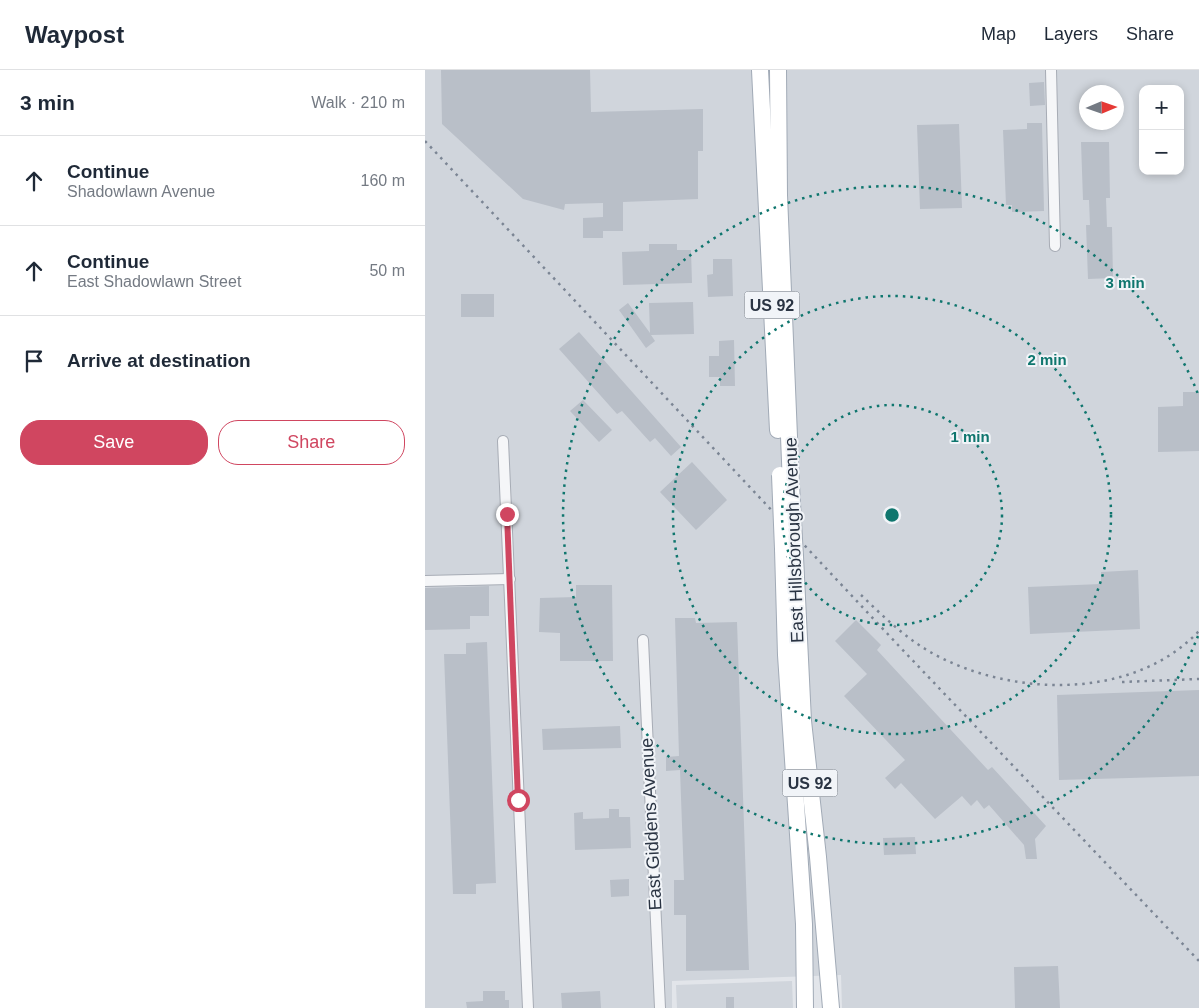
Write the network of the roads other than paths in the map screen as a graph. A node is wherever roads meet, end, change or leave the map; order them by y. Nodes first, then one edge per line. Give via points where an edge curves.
1 (759, 70) edge
2 (778, 70) edge
3 (1051, 70) edge
4 (1055, 246) dead end
5 (503, 441) dead end
6 (785, 480) junction
7 (789, 553) junction
8 (510, 579) junction
9 (425, 581) edge
10 (643, 640) dead end
11 (528, 1008) edge
12 (659, 1008) edge
13 (805, 1008) edge
14 (831, 1008) edge

1 - 6 main road, East Hillsborough Avenue / US 92
2 - 6 main road, East Hillsborough Avenue / US 92
3 - 4 street
5 - 8 street
6 - 7 main road, East Hillsborough Avenue / US 92, bridge
7 - 13 main road, East Hillsborough Avenue / US 92 via 786,655 804,924
7 - 14 main road, East Hillsborough Avenue / US 92
8 - 9 street
8 - 11 street
10 - 12 street, East Giddens Avenue

